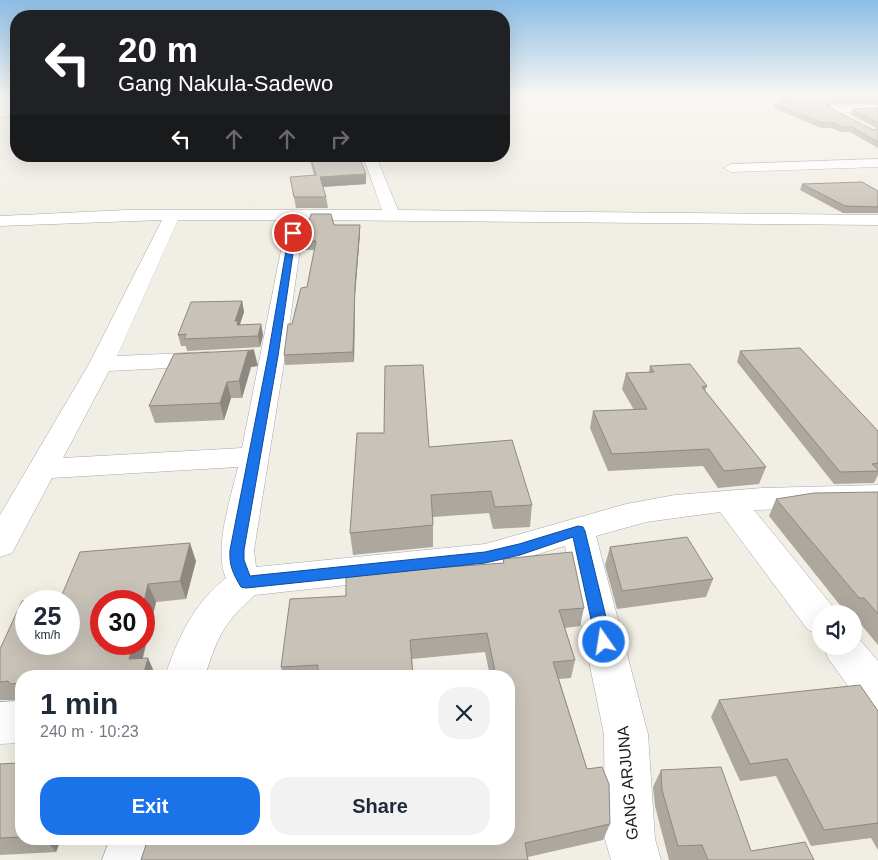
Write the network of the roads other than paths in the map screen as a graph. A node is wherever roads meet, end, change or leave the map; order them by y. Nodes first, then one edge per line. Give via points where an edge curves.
1 (371, 162) edge
2 (878, 164) edge
3 (730, 168) dead end
4 (392, 214) junction
5 (172, 216) junction
6 (296, 216) junction
7 (878, 220) edge
8 (0, 221) edge
9 (225, 358) edge
10 (101, 364) junction
11 (253, 457) junction
12 (43, 469) junction
13 (878, 496) edge
14 (729, 501) junction
15 (578, 531) junction
16 (0, 544) edge
17 (246, 582) junction
18 (812, 607) edge
19 (849, 655) edge
20 (187, 670) edge
21 (878, 693) edge
22 (15, 722) edge
23 (0, 723) edge
24 (132, 845) edge
25 (127, 860) edge
26 (636, 860) edge

1 - 4 street
2 - 3 street
4 - 6 street
4 - 7 street
5 - 6 street
5 - 8 street
5 - 10 street
6 - 11 street via 263,356
9 - 10 street
10 - 12 street
11 - 12 street
11 - 17 street via 237,560
12 - 16 street
13 - 14 street
14 - 15 street via 644,511
14 - 18 street
15 - 17 street via 520,550 485,557
15 - 26 street, GANG ARJUNA via 626,734 630,838
17 - 20 street via 223,600 208,619
19 - 21 street
22 - 23 street
24 - 25 street

